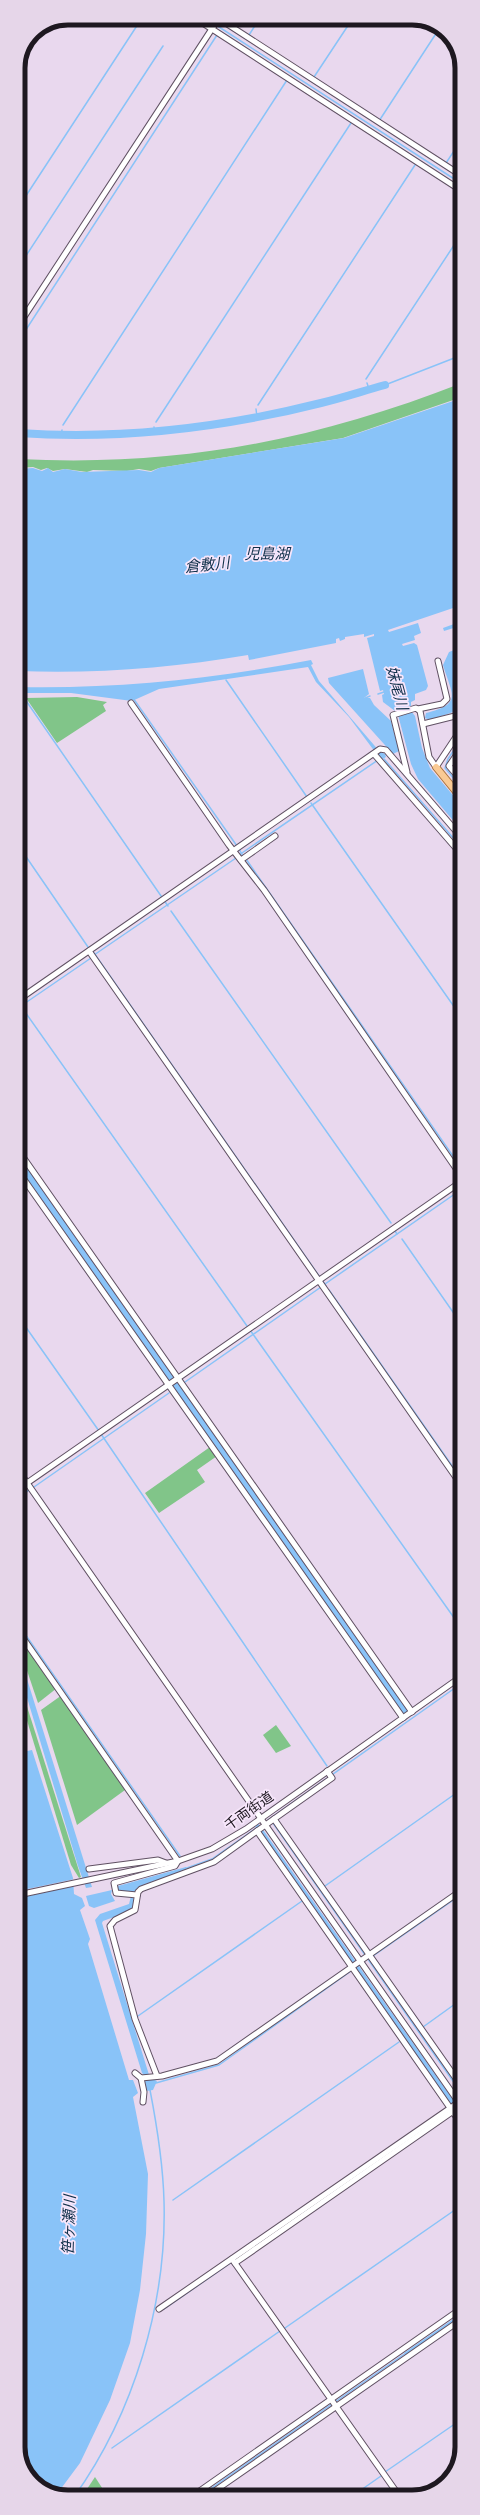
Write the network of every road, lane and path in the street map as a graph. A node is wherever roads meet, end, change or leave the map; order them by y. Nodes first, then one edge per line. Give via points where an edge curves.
1 (208, 25) edge
2 (215, 25) edge
3 (227, 25) edge
4 (213, 28) junction
5 (455, 171) edge
6 (455, 186) edge
7 (25, 311) edge
8 (438, 661) dead end
9 (131, 703) dead end
10 (418, 709) junction
11 (455, 716) edge
12 (423, 724) junction
13 (455, 739) edge
14 (377, 755) junction
15 (455, 757) edge
16 (436, 768) junction
17 (455, 773) edge
18 (408, 775) junction
19 (455, 791) edge
20 (455, 830) edge
21 (275, 836) dead end
22 (455, 847) edge
23 (236, 850) junction
24 (242, 858) junction
25 (91, 954) junction
26 (25, 996) edge
27 (25, 1160) edge
28 (455, 1167) edge
29 (25, 1181) edge
30 (455, 1186) edge
31 (321, 1282) junction
32 (180, 1381) junction
33 (170, 1384) junction
34 (455, 1476) edge
35 (25, 1479) edge
36 (29, 1484) junction
37 (25, 1641) edge
38 (455, 1681) edge
39 (412, 1712) junction
40 (403, 1718) junction
41 (330, 1774) junction
42 (260, 1819) junction
43 (274, 1819) junction
44 (261, 1829) junction
45 (178, 1861) junction
46 (166, 1863) junction
47 (89, 1869) dead end
48 (25, 1894) edge
49 (134, 1894) junction
50 (455, 1895) edge
51 (363, 1960) junction
52 (136, 2073) dead end
53 (152, 2076) junction
54 (455, 2077) edge
55 (141, 2078) junction
56 (143, 2102) dead end
57 (455, 2106) edge
58 (233, 2261) junction
59 (159, 2309) dead end
60 (455, 2314) edge
61 (455, 2323) edge
62 (403, 2355) junction
63 (334, 2403) junction
64 (202, 2490) edge
65 (216, 2490) edge
66 (396, 2490) edge

1 - 4 street
2 - 4 street
3 - 5 street
4 - 6 street
4 - 7 street
8 - 10 street via 447,699 442,704
9 - 23 street
10 - 12 street
10 - 18 street via 393,715
11 - 12 street
12 - 16 street via 430,757
13 - 16 street
14 - 18 street via 386,750
14 - 22 street
14 - 23 street
15 - 17 street via 449,766
16 - 19 main road
18 - 20 street
21 - 24 street
23 - 24 street
23 - 25 street
24 - 28 street
25 - 26 street
25 - 31 street
27 - 32 street
29 - 33 street
30 - 31 street
31 - 32 street
31 - 34 street
32 - 33 street
32 - 39 street
33 - 36 street
33 - 40 street
35 - 36 street
36 - 42 street
37 - 45 street
38 - 39 street, 千両街道
39 - 40 street, 千両街道
40 - 41 street, 千両街道
41 - 42 street, 千両街道
41 - 43 street
42 - 44 street
42 - 45 street, 千両街道 via 217,1846
43 - 44 street
43 - 51 street
44 - 49 street via 214,1862 146,1886
44 - 51 street
44 - 51 street
45 - 46 street, 千両街道
45 - 49 street via 175,1866 114,1883 115,1891
46 - 47 street via 158,1860
46 - 48 street, 千両街道
49 - 53 street via 135,1910 112,1923 110,1931
50 - 51 street
51 - 53 street via 217,2061
51 - 54 street via 421,2028
51 - 57 street
51 - 57 street
52 - 55 street
53 - 55 street
55 - 56 street
57 - 58 street
58 - 59 street
58 - 63 street
60 - 62 street
61 - 62 street
62 - 63 street
62 - 63 street
63 - 64 street
63 - 65 street
63 - 66 street

